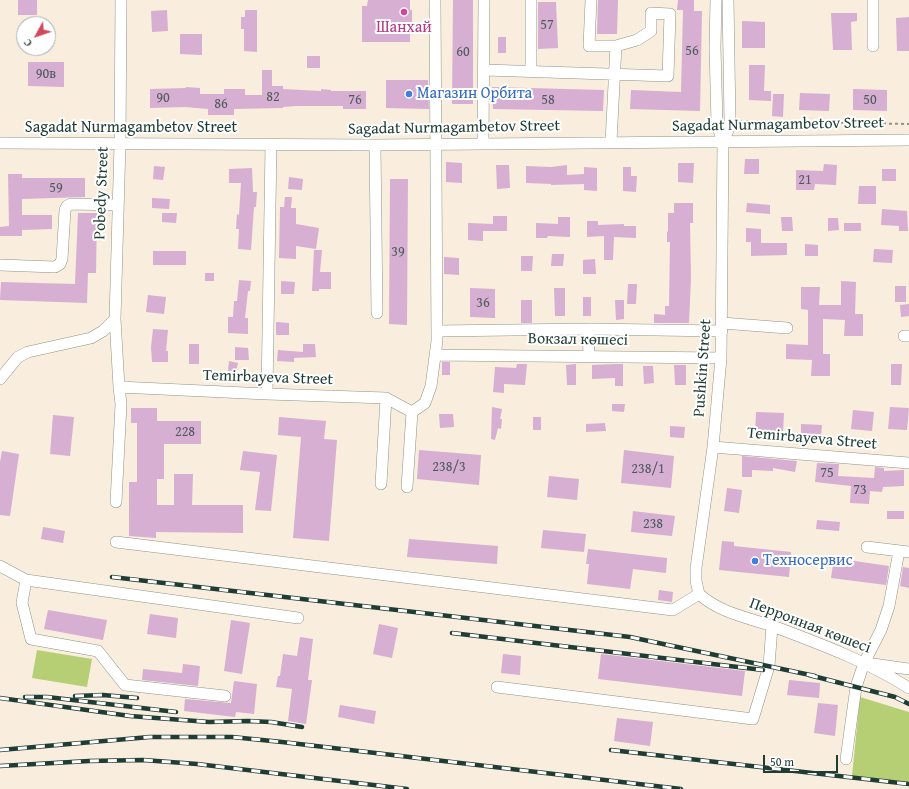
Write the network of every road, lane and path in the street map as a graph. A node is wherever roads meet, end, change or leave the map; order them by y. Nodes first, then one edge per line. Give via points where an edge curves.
1 (121, 0) edge
2 (435, 0) edge
3 (484, 0) edge
4 (531, 0) edge
5 (591, 0) edge
6 (716, 0) edge
7 (728, 0) edge
8 (873, 0) edge
9 (616, 46) junction
10 (873, 46) dead end
11 (485, 70) junction
12 (531, 71) junction
13 (615, 74) junction
14 (730, 124) junction
15 (909, 124) edge
16 (909, 140) edge
17 (611, 142) junction
18 (723, 142) junction
19 (0, 143) edge
20 (483, 143) junction
21 (120, 144) junction
22 (271, 144) junction
23 (436, 144) junction
24 (375, 145) junction
25 (118, 205) junction
26 (0, 265) edge
27 (377, 313) dead end
28 (115, 319) junction
29 (722, 327) junction
30 (787, 328) dead end
31 (588, 329) junction
32 (437, 331) junction
33 (435, 355) junction
34 (588, 356) junction
35 (721, 358) junction
36 (0, 379) edge
37 (118, 387) junction
38 (267, 394) junction
39 (386, 398) junction
40 (412, 412) junction
41 (713, 447) junction
42 (909, 463) edge
43 (381, 484) dead end
44 (407, 487) dead end
45 (116, 502) dead end
46 (116, 542) dead end
47 (867, 547) dead end
48 (904, 552) edge
49 (0, 566) edge
50 (26, 580) junction
51 (699, 594) junction
52 (298, 618) dead end
53 (772, 626) junction
54 (864, 663) junction
55 (909, 668) edge
56 (497, 687) dead end
57 (909, 688) edge
58 (225, 696) dead end
59 (846, 759) dead end

1 - 21 street, Pobedy Street
2 - 23 street
3 - 11 street
4 - 12 street
5 - 9 street via 589,46
6 - 18 street via 717,124
7 - 14 street
8 - 10 street
9 - 13 street
9 - 13 street via 637,40 651,31 651,14 670,14 668,76
11 - 12 street
11 - 20 street
12 - 13 street
13 - 17 street
14 - 15 path
14 - 18 street
16 - 18 street, Sagadat Nurmagambetov Street
17 - 18 street, Sagadat Nurmagambetov Street
17 - 20 street, Sagadat Nurmagambetov Street
18 - 29 street, Pushkin Street
19 - 21 street, Sagadat Nurmagambetov Street
20 - 23 street, Sagadat Nurmagambetov Street
21 - 22 street, Sagadat Nurmagambetov Street
21 - 25 street, Pobedy Street
22 - 24 street, Sagadat Nurmagambetov Street
22 - 38 street
23 - 24 street, Sagadat Nurmagambetov Street
23 - 32 street
24 - 27 street
25 - 26 street via 67,206 62,259 55,267
25 - 28 street, Pobedy Street
28 - 36 street via 91,338 28,352 18,358
28 - 37 street, Pobedy Street
29 - 30 street, Вокзал көшесі
29 - 31 street, Вокзал көшесі
29 - 35 street, Pushkin Street
31 - 32 street, Вокзал көшесі
31 - 34 street
32 - 33 street
33 - 34 street, Вокзал көшесі
33 - 40 street via 425,403
34 - 35 street, Вокзал көшесі
35 - 41 street, Pushkin Street
37 - 38 street, Temirbayeva Street
37 - 45 street, Pobedy Street via 121,404
38 - 39 street, Temirbayeva Street
39 - 40 street, Temirbayeva Street
39 - 43 street
40 - 44 street
41 - 42 street, Temirbayeva Street
41 - 51 street, Pushkin Street via 696,560
46 - 51 street via 673,610
47 - 48 street
48 - 54 street via 881,630
49 - 50 street
50 - 52 street
50 - 58 street via 22,603 31,639 98,651 125,685
51 - 53 street, Перронная көшесі via 714,605 734,614
53 - 54 street, Перронная көшесі
53 - 56 street via 769,666 753,719
54 - 55 street
54 - 57 street, Перронная көшесі
54 - 59 street via 856,687

